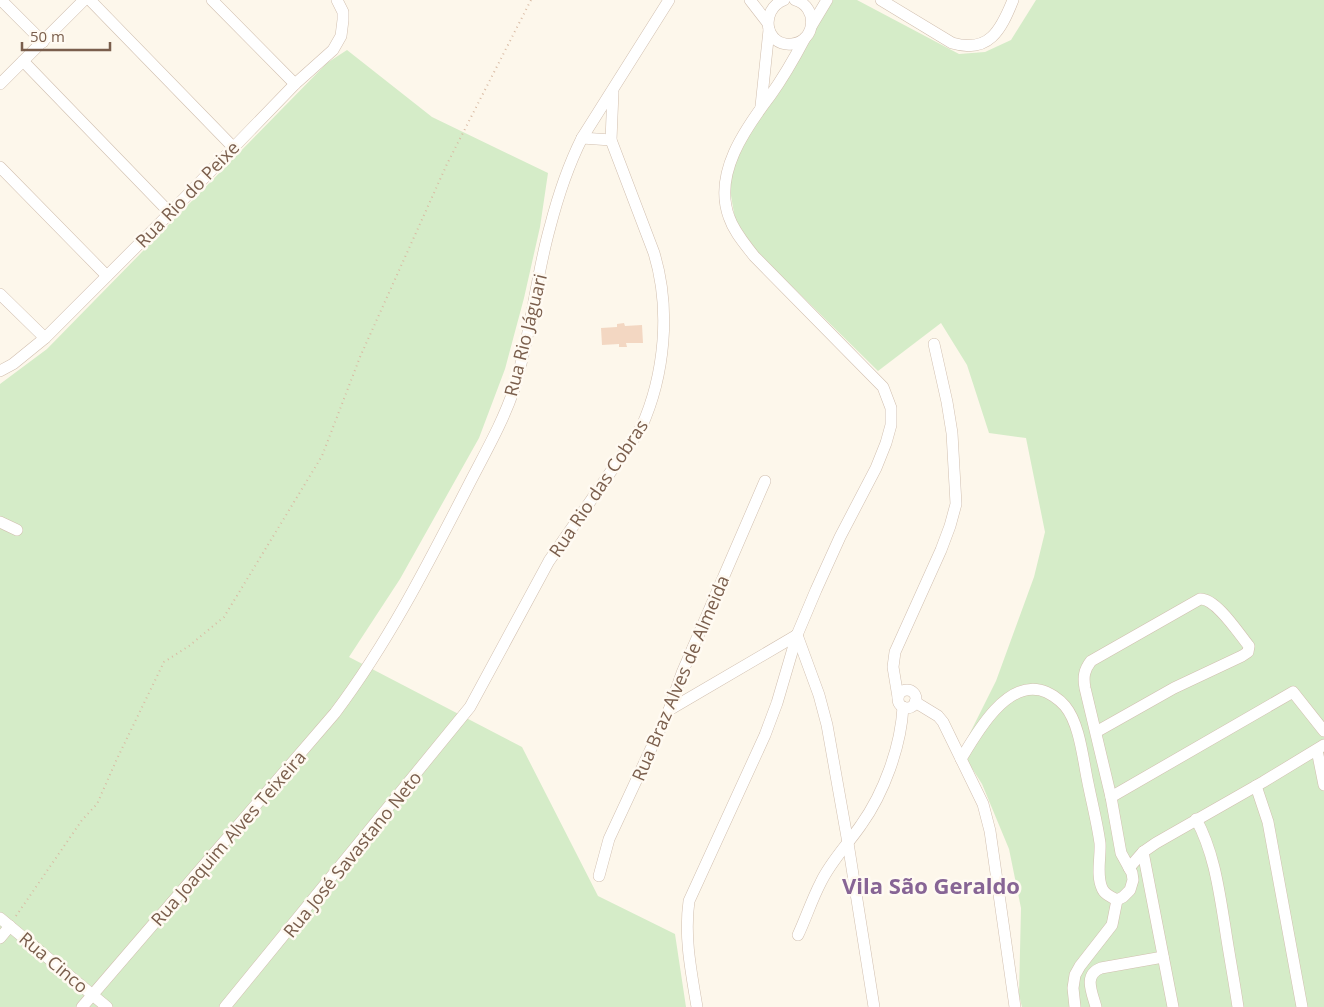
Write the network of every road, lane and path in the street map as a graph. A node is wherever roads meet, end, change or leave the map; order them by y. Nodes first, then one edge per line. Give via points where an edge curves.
1 (1, 0) edge
2 (84, 0) edge
3 (90, 0) edge
4 (212, 0) edge
5 (337, 0) edge
6 (531, 0) edge
7 (668, 0) edge
8 (750, 0) edge
9 (784, 0) edge
10 (798, 0) edge
11 (826, 0) edge
12 (881, 0) edge
13 (1013, 0) edge
14 (812, 25) junction
15 (768, 26) junction
16 (806, 38) junction
17 (42, 42) junction
18 (23, 61) junction
19 (0, 84) edge
20 (295, 84) junction
21 (613, 91) junction
22 (761, 106) junction
23 (582, 138) junction
24 (611, 140) junction
25 (233, 147) junction
26 (0, 167) edge
27 (170, 212) junction
28 (107, 276) junction
29 (0, 294) edge
30 (44, 338) junction
31 (934, 344) dead end
32 (0, 371) edge
33 (765, 481) dead end
34 (0, 522) edge
35 (17, 530) dead end
36 (797, 635) junction
37 (369, 666) joint
38 (894, 672) junction
39 (908, 690) junction
40 (476, 698) joint
41 (901, 702) junction
42 (915, 702) junction
43 (669, 710) junction
44 (1324, 731) edge
45 (1096, 732) junction
46 (1320, 747) edge
47 (962, 759) junction
48 (1324, 784) edge
49 (1256, 786) junction
50 (1111, 797) junction
51 (1196, 819) junction
52 (848, 843) junction
53 (1143, 852) junction
54 (1129, 868) junction
55 (600, 876) dead end
56 (1117, 900) junction
57 (0, 918) edge
58 (10, 926) junction
59 (798, 935) dead end
60 (0, 938) edge
61 (1163, 957) junction
62 (93, 995) junction
63 (82, 1007) edge
64 (107, 1007) edge
65 (225, 1007) edge
66 (696, 1007) edge
67 (874, 1007) edge
68 (1015, 1007) edge
69 (1075, 1007) edge
70 (1096, 1007) edge
71 (1173, 1007) edge
72 (1238, 1007) edge
73 (1302, 1007) edge

1 - 17 street
2 - 17 street
3 - 25 street
4 - 20 street
5 - 20 street, Rua Rio do Peixe via 343,12 341,36 333,50
6 - 58 path via 447,164 360,356 322,456 224,617 164,662 97,804 82,820
7 - 21 street, Rua Rio Jáguari
8 - 15 street
9 - 15 street via 772,8
10 - 14 street via 810,11
11 - 14 street
12 - 13 street via 964,47 976,46 997,33
14 - 16 street
15 - 16 street via 778,41 785,44
15 - 22 street
16 - 22 street
17 - 18 street
18 - 19 street
18 - 27 street
20 - 25 street, Rua Rio do Peixe
21 - 23 street, Rua Rio Jáguari
21 - 24 street, Rua Rio das Cobras
22 - 36 street via 728,168 725,200 729,218 754,256 883,387 891,408 891,425 876,468 840,537
23 - 24 street
23 - 37 street, Rua Rio Jáguari via 565,178 550,228 521,362 502,419 417,586
24 - 40 street, Rua Rio das Cobras via 659,269 663,294 661,355 651,405 640,428 549,561
25 - 27 street, Rua Rio do Peixe
26 - 28 street
27 - 28 street, Rua Rio do Peixe
28 - 30 street, Rua Rio do Peixe
29 - 30 street
30 - 32 street, Rua Rio do Peixe
31 - 38 street via 952,433 956,504 941,550 895,652
33 - 43 street, Rua Braz Alves de Almeida
34 - 35 street
36 - 43 street
36 - 52 street via 819,695
36 - 66 street via 778,703 689,901 686,924
37 - 62 street, Rua Joaquim Alves Teixeira via 335,713
38 - 39 street
38 - 41 street
39 - 41 street via 901,692
39 - 42 street via 915,694
40 - 65 street, Rua José Savastano Neto
41 - 42 street via 912,706
41 - 52 street via 902,727 892,765 871,810
42 - 47 street via 943,722
43 - 55 street, Rua Braz Alves de Almeida via 609,839
44 - 50 street via 1293,692
45 - 45 street via 1174,688 1242,656 1248,652 1249,646 1214,604 1205,599 1195,600 1091,661 1084,681
45 - 50 street
46 - 48 street
46 - 49 street
47 - 56 street via 990,716 1015,693 1033,688 1054,696 1066,707 1077,732 1097,823 1102,888
47 - 68 street via 983,804 990,831
49 - 51 street
49 - 73 street via 1268,822
50 - 54 street via 1121,853
51 - 53 street
51 - 72 street via 1207,841 1222,905
52 - 59 street via 821,882
52 - 67 street
53 - 54 street
53 - 61 street
54 - 56 street via 1132,884
56 - 69 street via 1112,925 1075,975
57 - 58 street, Rua Cinco
58 - 60 street
58 - 62 street, Rua Cinco
61 - 70 street via 1095,970 1090,976
61 - 71 street
62 - 63 street, Rua Joaquim Alves Teixeira
62 - 64 street, Rua Cinco

